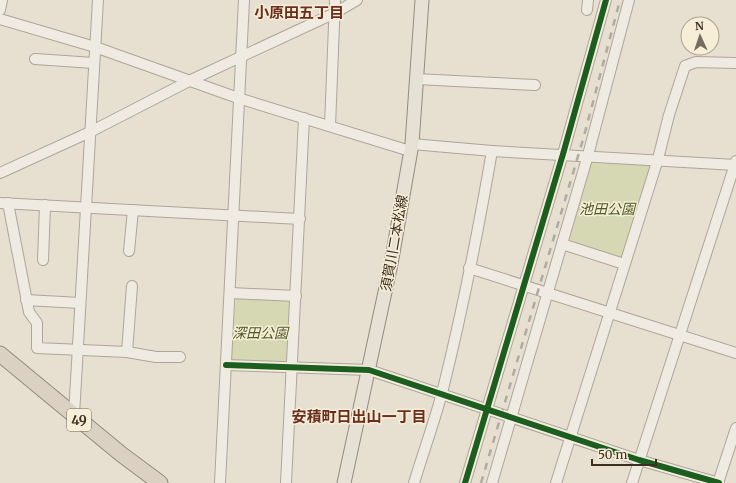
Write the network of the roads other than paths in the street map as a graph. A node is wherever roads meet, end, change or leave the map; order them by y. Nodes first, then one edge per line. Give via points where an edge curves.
1 (2, 0) edge
2 (98, 0) edge
3 (244, 0) edge
4 (335, 0) edge
5 (357, 0) edge
6 (422, 0) edge
7 (606, 0) edge
8 (629, 0) edge
9 (0, 10) edge
10 (335, 13) junction
11 (0, 19) edge
12 (95, 47) junction
13 (241, 56) junction
14 (35, 59) dead end
15 (94, 62) junction
16 (736, 63) edge
17 (416, 79) junction
18 (190, 80) junction
19 (535, 85) dead end
20 (238, 98) junction
21 (304, 118) junction
22 (330, 126) junction
23 (90, 132) junction
24 (411, 147) junction
25 (492, 151) junction
26 (563, 154) junction
27 (588, 155) junction
28 (658, 159) junction
29 (736, 163) edge
30 (0, 174) edge
31 (4, 203) edge
32 (45, 205) junction
33 (87, 208) junction
34 (133, 210) junction
35 (234, 216) junction
36 (300, 219) junction
37 (562, 244) junction
38 (130, 251) dead end
39 (43, 260) dead end
40 (624, 264) junction
41 (469, 268) junction
42 (525, 285) junction
43 (132, 286) dead end
44 (547, 292) junction
45 (231, 293) junction
46 (296, 296) junction
47 (26, 300) junction
48 (80, 303) junction
49 (609, 312) junction
50 (679, 336) junction
51 (77, 350) junction
52 (127, 352) junction
53 (0, 354) edge
54 (736, 354) edge
55 (180, 356) dead end
56 (226, 365) junction
57 (292, 368) junction
58 (369, 370) junction
59 (441, 394) junction
60 (487, 409) junction
61 (74, 415) junction
62 (512, 418) junction
63 (736, 428) edge
64 (571, 437) junction
65 (639, 460) junction
66 (160, 483) edge
67 (220, 483) edge
68 (286, 483) edge
69 (344, 483) edge
70 (414, 483) edge
71 (465, 483) edge
72 (492, 483) edge
73 (556, 483) edge
74 (632, 483) edge
75 (718, 483) edge

1 - 9 street
2 - 12 street
3 - 13 street
4 - 10 street
5 - 10 street
6 - 17 main road, 須賀川二本松線
7 - 26 street
8 - 27 street
10 - 13 street
10 - 22 street
11 - 12 street
12 - 15 street
12 - 18 street
13 - 18 street
13 - 20 street
14 - 15 street
15 - 23 street
16 - 28 street via 696,62 685,66
17 - 19 street
17 - 24 main road, 須賀川二本松線
18 - 20 street
18 - 23 street
20 - 21 street
20 - 35 street
21 - 22 street
21 - 36 street
22 - 24 street
23 - 30 street
23 - 33 street
24 - 25 street
24 - 58 main road, 須賀川二本松線 via 391,264
25 - 26 street
25 - 41 street via 478,234
26 - 27 street
26 - 42 street
27 - 28 street
27 - 37 street
28 - 29 street
28 - 40 street
29 - 50 street
31 - 32 street
31 - 47 street
32 - 33 street
32 - 39 street
33 - 34 street
33 - 48 street
34 - 35 street
34 - 38 street
35 - 36 street
35 - 45 street
36 - 46 street
37 - 40 street
37 - 44 street
40 - 49 street
41 - 42 street
41 - 59 street
42 - 44 street
42 - 60 street
43 - 52 street
44 - 49 street
44 - 62 street
45 - 46 street
45 - 56 street
46 - 57 street
47 - 48 street
47 - 51 street via 29,312 37,324 37,348
48 - 51 street
49 - 50 street
49 - 64 street
50 - 54 street
50 - 65 street
51 - 52 street
51 - 61 street
52 - 55 street via 156,357
53 - 61 highway, 49
56 - 57 street
56 - 67 street
57 - 58 street
57 - 68 street
58 - 59 street
58 - 69 main road, 須賀川二本松線
59 - 60 street
59 - 70 street
60 - 62 street
60 - 71 street
61 - 66 highway, 49
62 - 64 street
62 - 72 street
63 - 75 street
64 - 65 street
64 - 73 street
65 - 74 street
65 - 75 street

